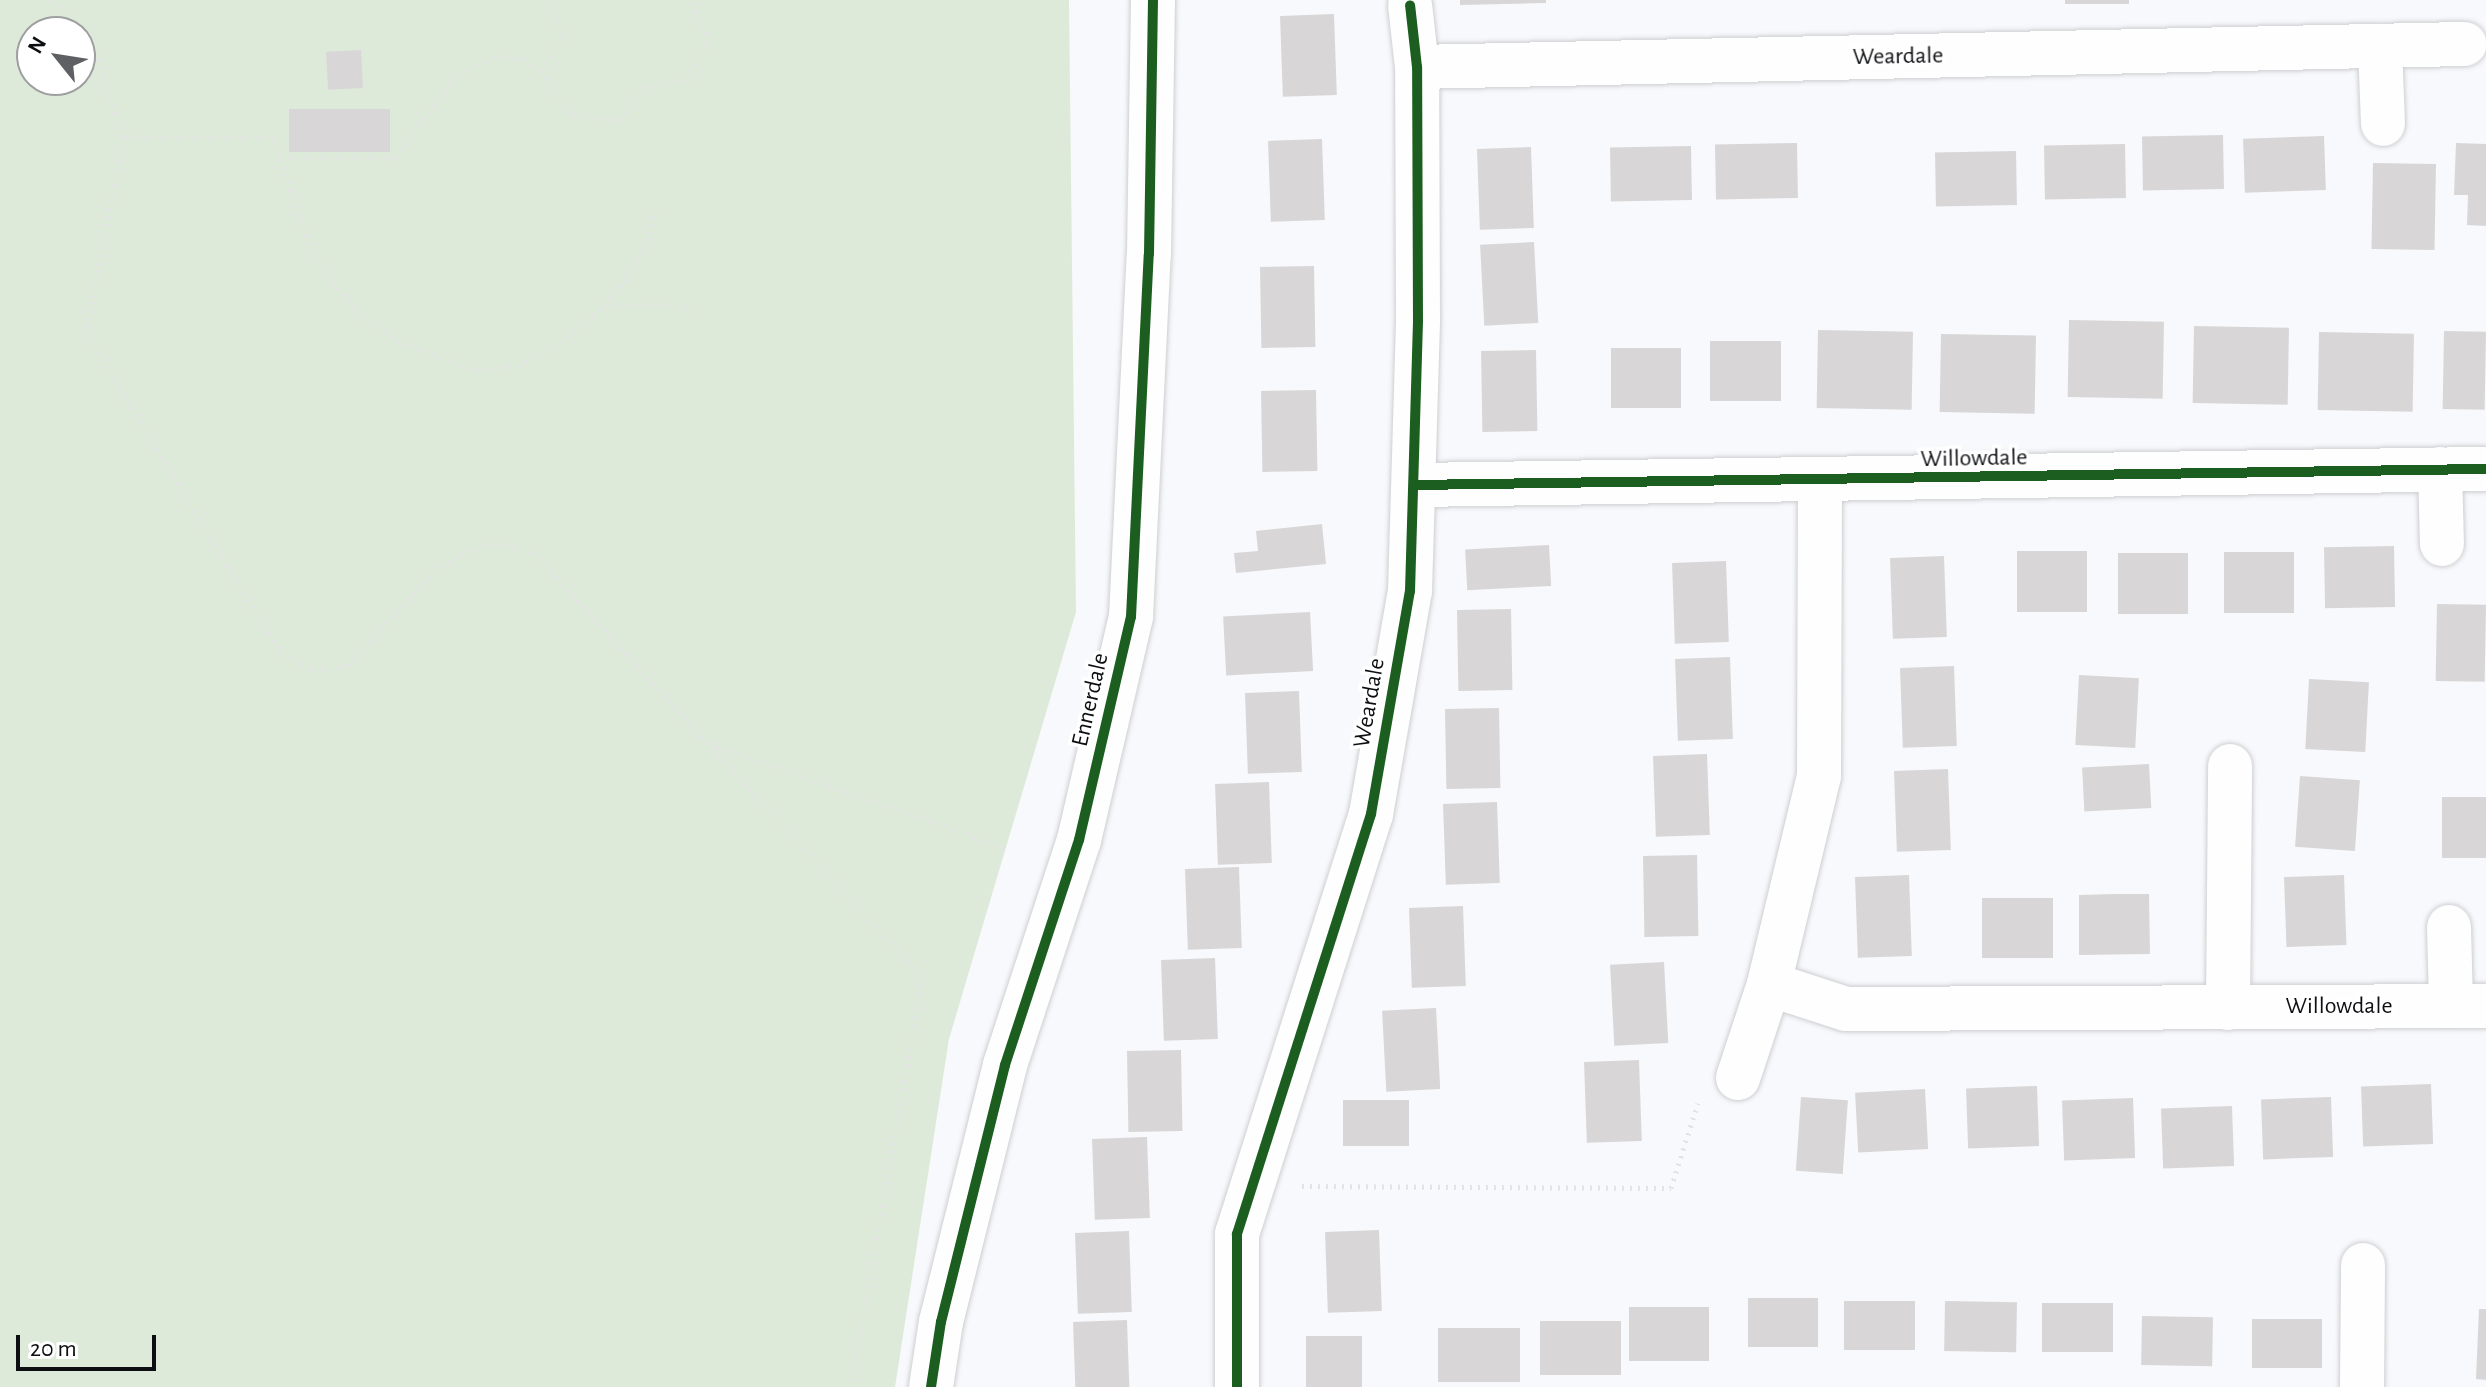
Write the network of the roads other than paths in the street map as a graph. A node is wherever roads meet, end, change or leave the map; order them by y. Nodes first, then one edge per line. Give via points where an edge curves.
1 (1153, 0) edge
2 (1410, 5) dead end
3 (2465, 44) dead end
4 (2380, 46) junction
5 (1417, 67) junction
6 (2383, 124) dead end
7 (2440, 469) junction
8 (2486, 469) edge
9 (1820, 482) junction
10 (1415, 485) junction
11 (2442, 544) dead end
12 (2230, 766) dead end
13 (2449, 927) dead end
14 (1769, 984) junction
15 (2468, 1006) edge
16 (2228, 1008) junction
17 (1738, 1078) dead end
18 (2363, 1265) dead end
19 (931, 1387) edge
20 (1237, 1387) edge
21 (2362, 1387) edge

1 - 19 street, Ennerdale via 1149,254 1131,617 1079,840 1005,1065 941,1322
2 - 5 street, Weardale
3 - 4 street, Weardale
4 - 5 street, Weardale
4 - 6 street
5 - 10 street, Weardale
7 - 8 street, Willowdale
7 - 9 street, Willowdale
7 - 11 street
9 - 10 street, Willowdale
9 - 14 street via 1819,776
10 - 20 street, Weardale via 1410,591 1371,814 1237,1234
12 - 16 street
13 - 15 street, Willowdale
14 - 16 street, Willowdale via 1846,1009
14 - 17 street
15 - 16 street, Willowdale
18 - 21 street

